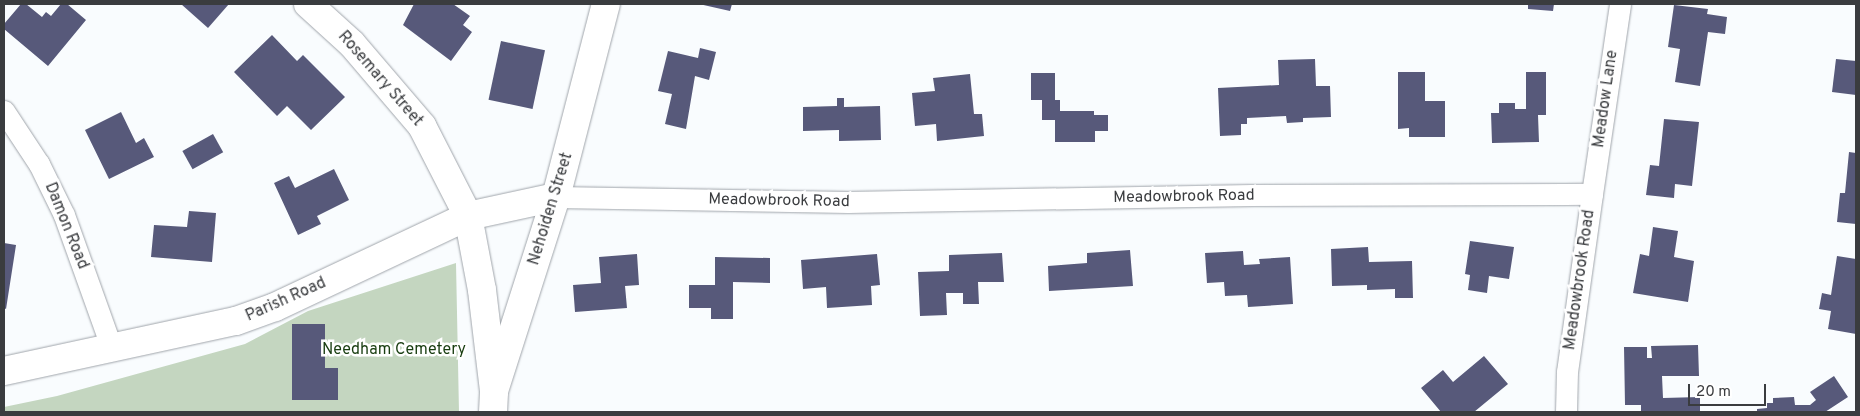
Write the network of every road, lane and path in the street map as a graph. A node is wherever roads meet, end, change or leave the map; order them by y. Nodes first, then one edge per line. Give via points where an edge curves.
1 (308, 4) edge
2 (606, 4) edge
3 (1620, 4) edge
4 (4, 112) edge
5 (1592, 194) junction
6 (556, 197) junction
7 (468, 216) junction
8 (112, 348) junction
9 (4, 371) edge
10 (494, 402) edge
11 (1566, 412) edge

1 - 7 street, Rosemary Street via 352,44 422,126
2 - 6 street, Nehoiden Street
3 - 5 street, Meadow Lane
4 - 8 street, Damon Road via 39,164 64,215
5 - 6 street, Meadowbrook Road via 1252,195 848,202
5 - 11 street, Meadowbrook Road via 1567,371
6 - 7 street, Parish Road
6 - 10 street, Nehoiden Street
7 - 8 street, Parish Road via 256,314
7 - 10 street, Rosemary Street via 482,290
8 - 9 street, Parish Road

